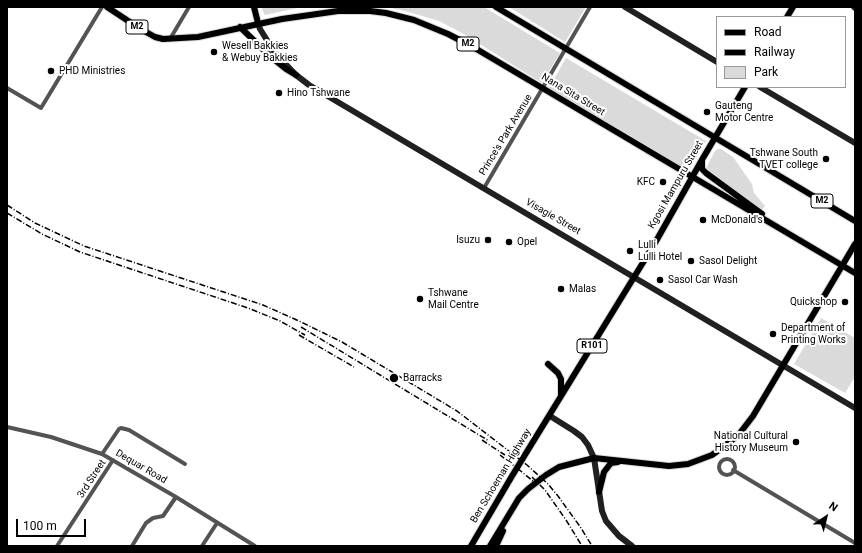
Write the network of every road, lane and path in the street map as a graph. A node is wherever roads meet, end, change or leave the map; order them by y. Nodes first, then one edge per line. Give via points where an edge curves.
1 (102, 7) edge
2 (107, 7) edge
3 (189, 7) edge
4 (254, 7) edge
5 (496, 7) edge
6 (590, 7) edge
7 (625, 7) edge
8 (793, 7) edge
9 (788, 16) edge
10 (258, 23) junction
11 (240, 27) junction
12 (170, 40) junction
13 (567, 49) junction
14 (716, 61) edge
15 (296, 75) junction
16 (7, 88) edge
17 (744, 88) edge
18 (762, 88) edge
19 (543, 89) junction
20 (715, 137) junction
21 (855, 143) edge
22 (703, 158) junction
23 (693, 177) junction
24 (484, 188) junction
25 (855, 221) edge
26 (779, 228) junction
27 (855, 244) edge
28 (842, 266) junction
29 (855, 273) edge
30 (635, 277) junction
31 (548, 364) dead end
32 (783, 366) junction
33 (561, 397) junction
34 (855, 408) edge
35 (550, 416) junction
36 (7, 427) edge
37 (102, 454) junction
38 (594, 458) junction
39 (113, 460) junction
40 (624, 461) junction
41 (185, 464) dead end
42 (733, 470) dead end
43 (599, 492) junction
44 (176, 497) junction
45 (520, 498) junction
46 (217, 523) junction
47 (481, 528) junction
48 (855, 543) edge
49 (57, 546) edge
50 (132, 546) edge
51 (202, 546) edge
52 (256, 546) edge
53 (466, 546) edge
54 (471, 546) edge
55 (490, 546) edge
56 (496, 546) edge
57 (632, 546) edge

1 - 16 street via 41,108
2 - 12 main road, M2 via 155,37
3 - 12 street
4 - 10 main road
5 - 13 main road, M2
6 - 13 street, Prince's Park Avenue
7 - 14 street
8 - 9 main road
10 - 11 main road, M2
10 - 15 street, Visagie Street via 275,53
10 - 19 main road, Nana Sita Street / M2 via 323,12 370,11 405,17 454,37
11 - 12 main road, M2
11 - 15 main road via 271,57
13 - 19 street, Prince's Park Avenue
13 - 20 main road, M2
15 - 24 street, Visagie Street
17 - 20 main road, Kgosi Mampuru Street / R101
18 - 21 street
19 - 23 main road, Nana Sita Street / M2
19 - 24 street, Prince's Park Avenue
20 - 22 main road, Kgosi Mampuru Street / R101
20 - 25 main road, M2
22 - 23 main road, Kgosi Mampuru Street / R101
22 - 26 main road via 702,166 706,173
23 - 26 main road, Nana Sita Street / M2
23 - 30 main road, Kgosi Mampuru Street / R101
24 - 30 street, Visagie Street
26 - 28 main road, Nana Sita Street / M2
27 - 28 main road
28 - 29 main road, Nana Sita Street / M2
28 - 32 main road
30 - 32 street, Visagie Street
30 - 33 main road, Kgosi Mampuru Street / R101
31 - 33 main road via 561,379
32 - 34 street, Visagie Street
32 - 40 main road via 747,425 712,455 677,466
33 - 35 main road, Kgosi Mampuru Street / R101
35 - 38 street via 582,437
35 - 47 main road, Ben Schoeman Highway / R101
36 - 37 street, Dequar Road via 51,437
37 - 39 street, Dequar Road
37 - 41 street via 121,428 129,430
38 - 40 main road
38 - 43 street
38 - 45 main road via 559,467 540,479
39 - 44 street, Dequar Road
39 - 49 street, 3rd Street
40 - 43 main road via 606,468
42 - 48 street
43 - 57 street via 606,521
44 - 46 street, Dequar Road
44 - 50 street via 163,516 146,523
45 - 55 main road
45 - 56 main road
46 - 51 street
46 - 52 street, Dequar Road
47 - 53 main road
47 - 54 main road, Ben Schoeman Highway / R101

